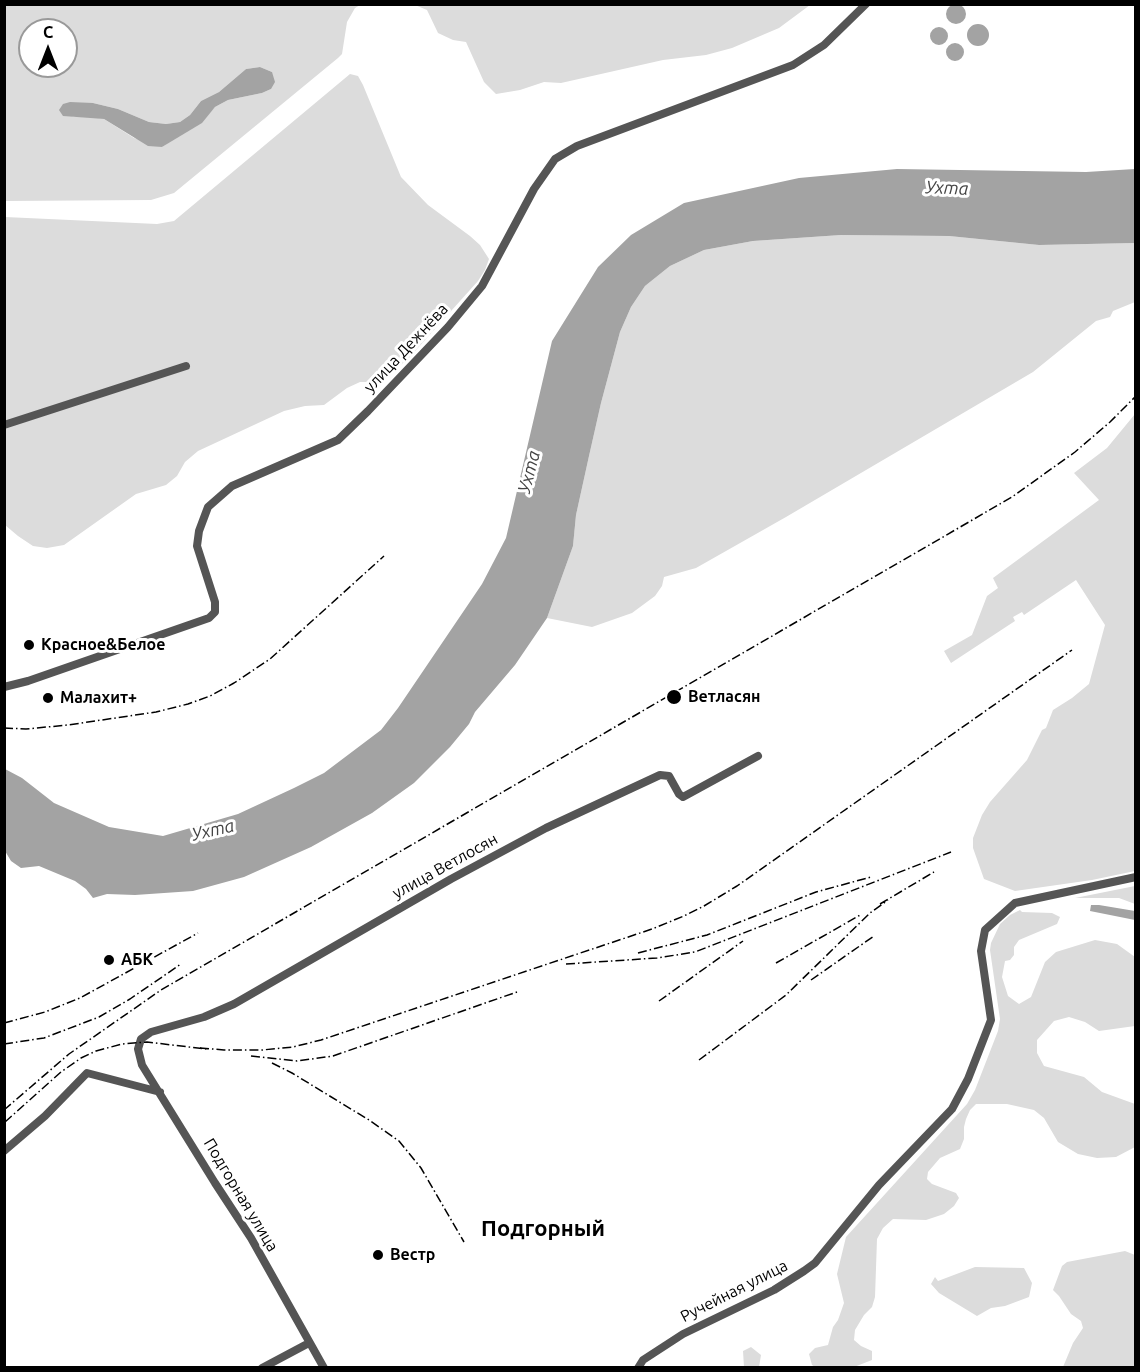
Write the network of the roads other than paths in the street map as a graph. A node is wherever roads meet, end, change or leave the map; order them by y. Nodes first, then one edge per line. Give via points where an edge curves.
1 (866, 4) edge
2 (186, 366) dead end
3 (4, 425) edge
4 (4, 687) edge
5 (758, 756) dead end
6 (1136, 877) edge
7 (141, 1039) joint
8 (160, 1092) junction
9 (4, 1151) edge
10 (309, 1343) junction
11 (262, 1368) edge
12 (324, 1368) edge
13 (638, 1368) edge

1 - 4 street, улица Дежнёва via 824,45 792,65 577,146 555,159 534,189 482,286 368,411 338,440 232,486 208,507 197,546 215,602 215,612 209,618
2 - 3 street
5 - 7 street, улица Ветлосян via 683,797 669,776 660,775 479,864 234,1004 151,1032
6 - 13 street, Ручейная улица via 1015,903 985,930 981,951 991,1020 964,1089 945,1117 879,1185 815,1263 790,1281 683,1334 643,1360
7 - 8 street, Подгорная улица via 141,1061
8 - 9 street via 87,1073
8 - 10 street, Подгорная улица via 251,1238
10 - 11 street
10 - 12 street, Подгорная улица

